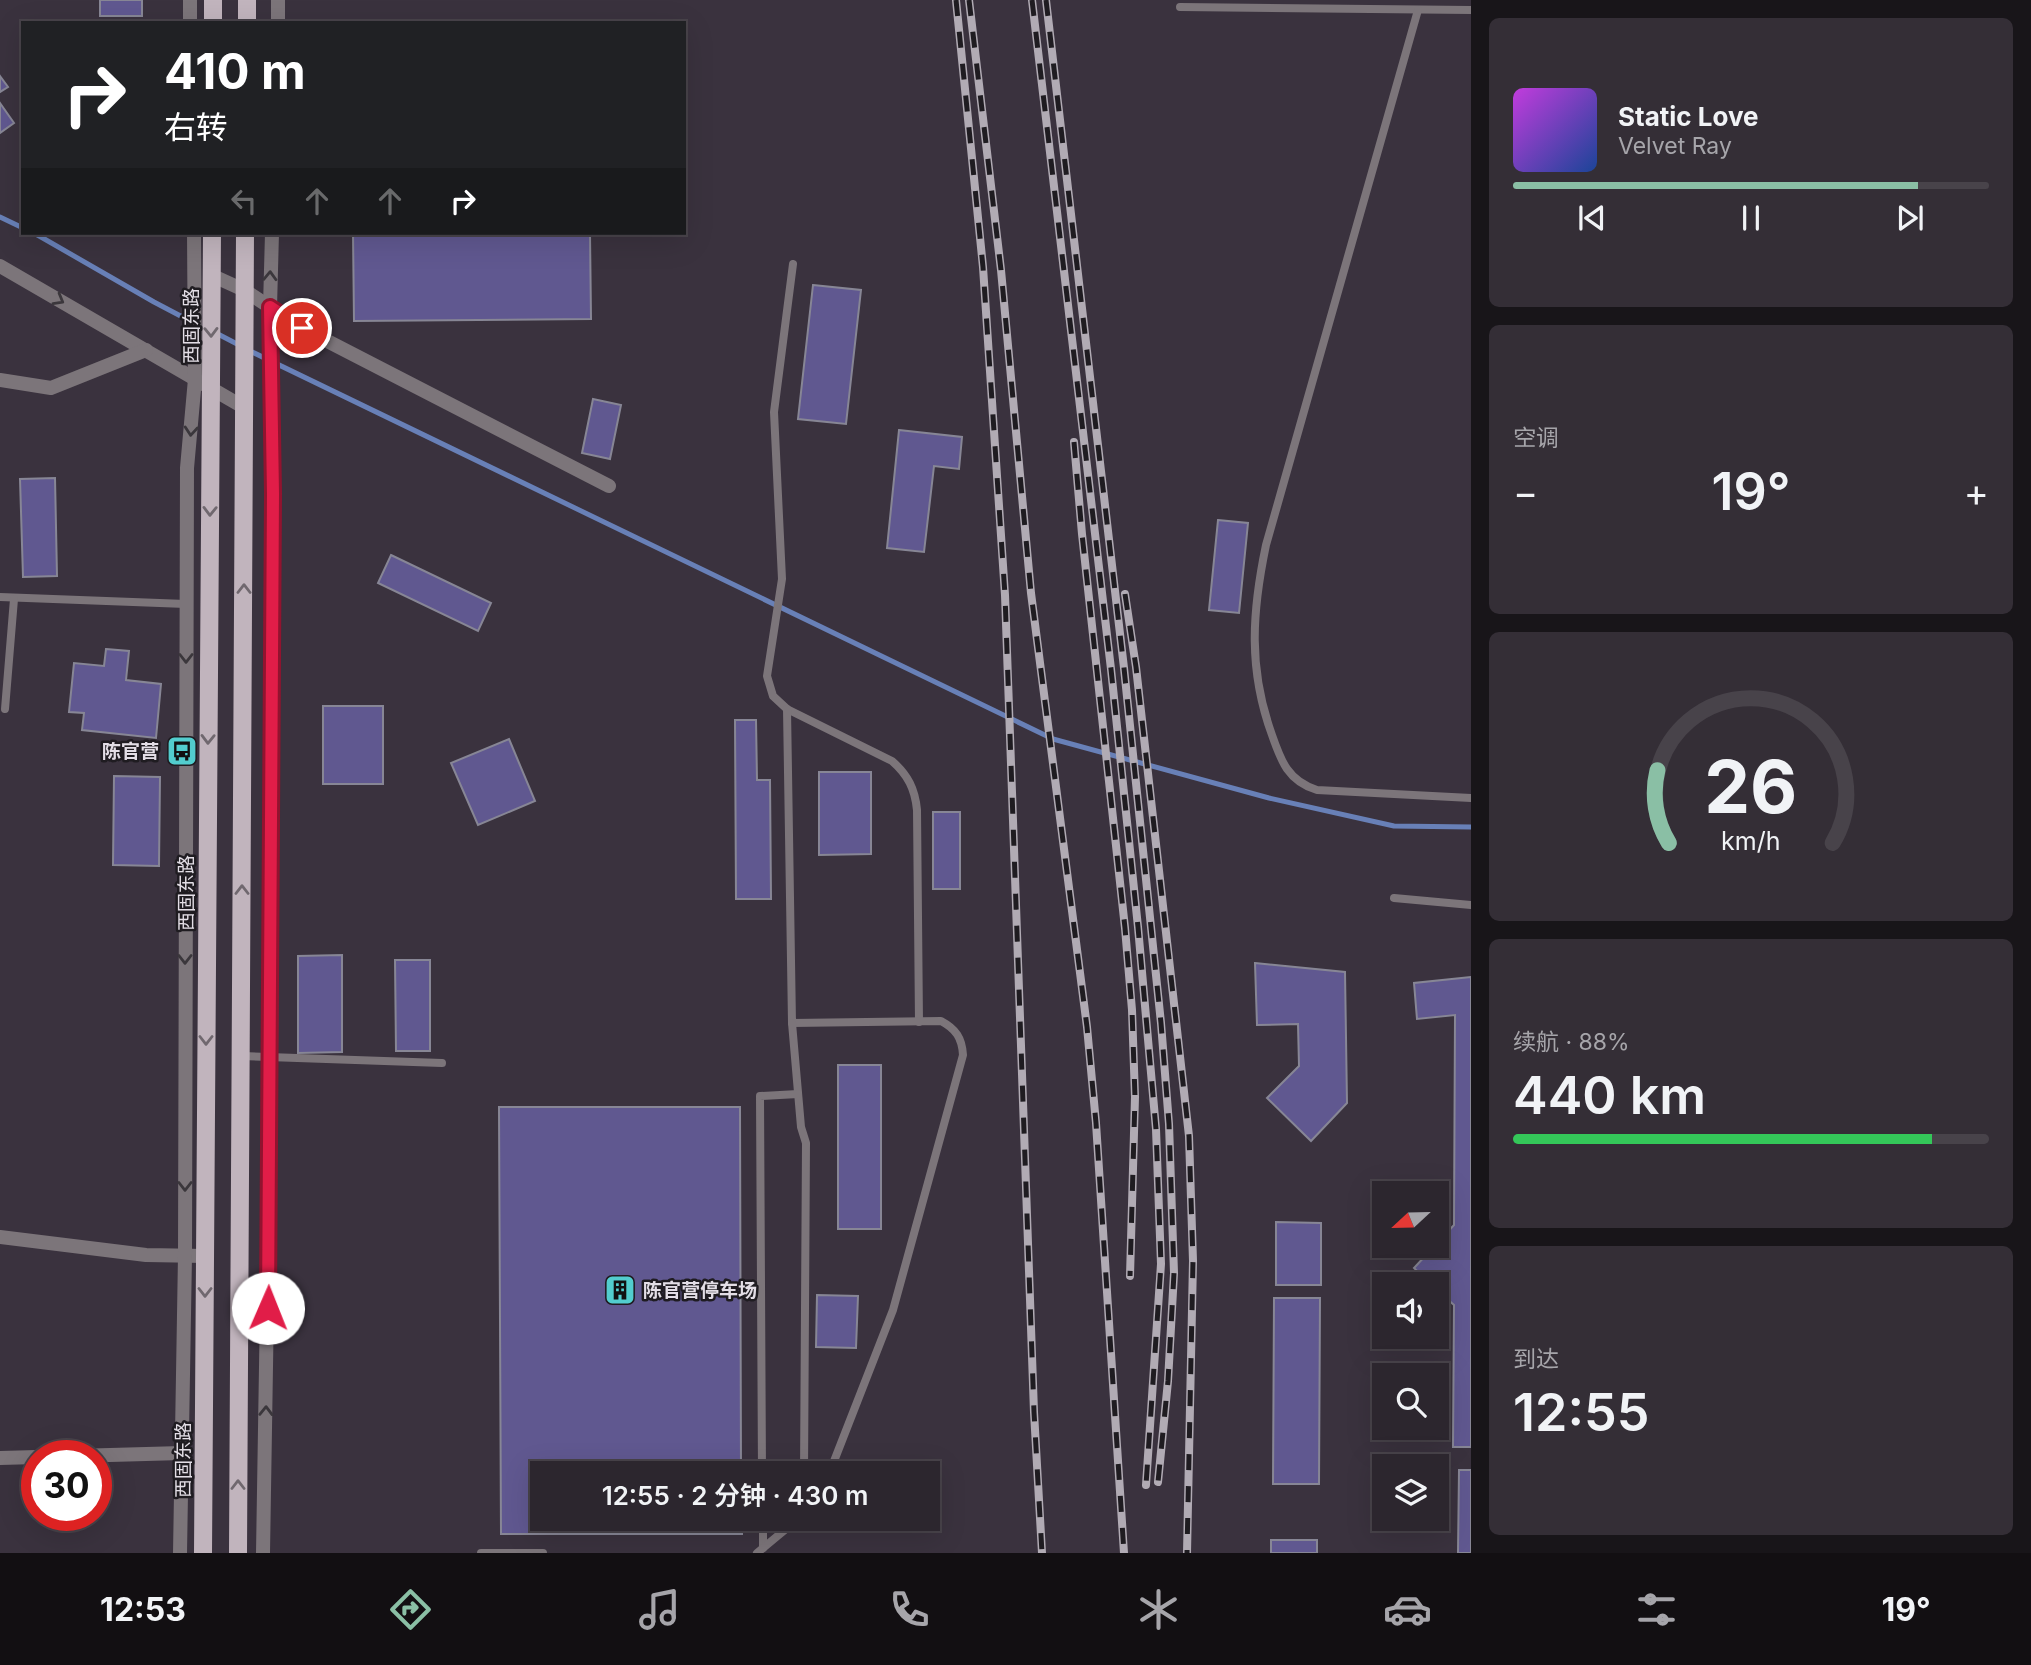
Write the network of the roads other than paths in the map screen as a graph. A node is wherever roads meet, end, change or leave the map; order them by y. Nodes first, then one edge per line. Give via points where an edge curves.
1 (190, 0) edge
2 (213, 0) edge
3 (247, 0) edge
4 (278, 0) edge
5 (1180, 8) dead end
6 (1418, 10) junction
7 (1471, 10) edge
8 (190, 21) edge
9 (213, 21) edge
10 (247, 21) edge
11 (278, 21) edge
12 (194, 235) edge
13 (212, 235) edge
14 (245, 235) edge
15 (272, 235) edge
16 (793, 264) dead end
17 (0, 266) edge
18 (211, 275) junction
19 (244, 290) junction
20 (203, 291) junction
21 (270, 314) junction
22 (145, 350) junction
23 (0, 380) edge
24 (203, 384) junction
25 (244, 408) junction
26 (609, 486) dead end
27 (0, 597) edge
28 (14, 599) junction
29 (186, 604) junction
30 (5, 709) dead end
31 (787, 709) junction
32 (1471, 798) edge
33 (1394, 898) dead end
34 (1471, 905) edge
35 (919, 1022) junction
36 (792, 1023) junction
37 (241, 1056) junction
38 (271, 1056) junction
39 (442, 1063) dead end
40 (798, 1094) junction
41 (0, 1237) edge
42 (185, 1255) junction
43 (205, 1256) junction
44 (181, 1453) junction
45 (112, 1455) edge
46 (21, 1457) edge
47 (0, 1458) edge
48 (762, 1461) edge
49 (804, 1461) edge
50 (834, 1461) edge
51 (762, 1531) edge
52 (784, 1531) edge
53 (760, 1551) edge
54 (180, 1553) edge
55 (203, 1553) edge
56 (238, 1553) edge
57 (263, 1553) edge
58 (481, 1553) edge
59 (543, 1553) edge

1 - 8 street
2 - 9 main road
3 - 10 main road
4 - 11 street
5 - 6 lane
6 - 7 lane
6 - 32 lane via 1266,545 1256,603 1255,653 1261,704 1282,763 1299,783 1317,790
12 - 20 street
13 - 18 main road, 西固东路
14 - 19 main road
21 -> 15 street
16 - 31 lane via 774,412 782,579 767,676 773,696
17 -> 22 street
18 - 19 street
18 - 20 main road, 西固东路
19 - 21 street
19 - 25 main road
20 - 24 street via 195,363
20 -> 24 main road, 西固东路 via 212,370
21 - 26 street
21 - 38 street
22 - 23 street via 51,388
22 - 24 street
24 - 25 street
24 -> 29 street via 187,468
24 -> 43 main road, 西固东路
37 -> 25 main road
27 - 28 lane
28 - 29 lane
28 - 30 lane
29 -> 42 street
31 - 35 lane via 892,761 911,783 917,810
31 - 36 lane
33 - 34 lane
35 - 36 lane
35 - 50 lane via 941,1021 950,1026 958,1034 963,1055 893,1310
36 - 40 lane
37 - 38 lane
56 -> 37 main road
38 - 39 lane
57 -> 38 street
40 - 48 lane via 760,1096
40 - 49 lane via 806,1143
41 - 42 street via 146,1255
42 - 43 street
42 - 44 street
43 -> 55 main road, 西固东路
44 - 45 street
44 - 54 street
46 - 47 street
51 - 53 lane
52 - 53 lane
58 - 59 lane

